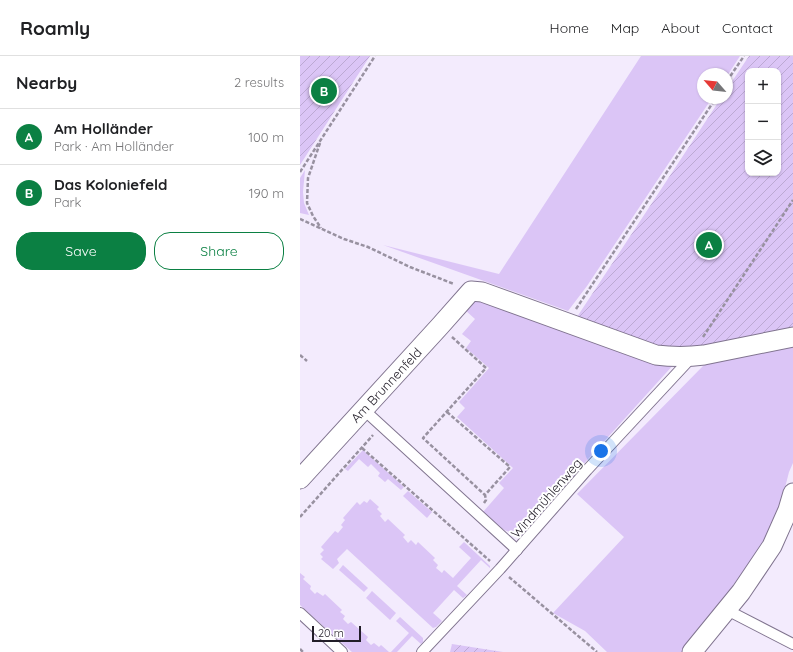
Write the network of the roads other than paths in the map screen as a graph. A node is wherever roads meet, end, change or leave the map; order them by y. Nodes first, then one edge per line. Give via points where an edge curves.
1 (793, 337) edge
2 (692, 357) junction
3 (363, 409) junction
4 (300, 479) edge
5 (793, 493) edge
6 (517, 550) junction
7 (727, 610) junction
8 (300, 613) edge
9 (793, 644) edge
10 (342, 652) edge
11 (422, 652) edge
12 (692, 652) edge

1 - 2 street
2 - 3 street, Am Brunnenfeld via 656,355 482,292 471,291
2 - 6 lane, Windmühlenweg
3 - 4 street, Am Brunnenfeld
3 - 6 lane, Windmühlenweg
5 - 7 street via 772,546
6 - 11 lane, Windmühlenweg
7 - 9 lane
7 - 12 street
8 - 10 lane

